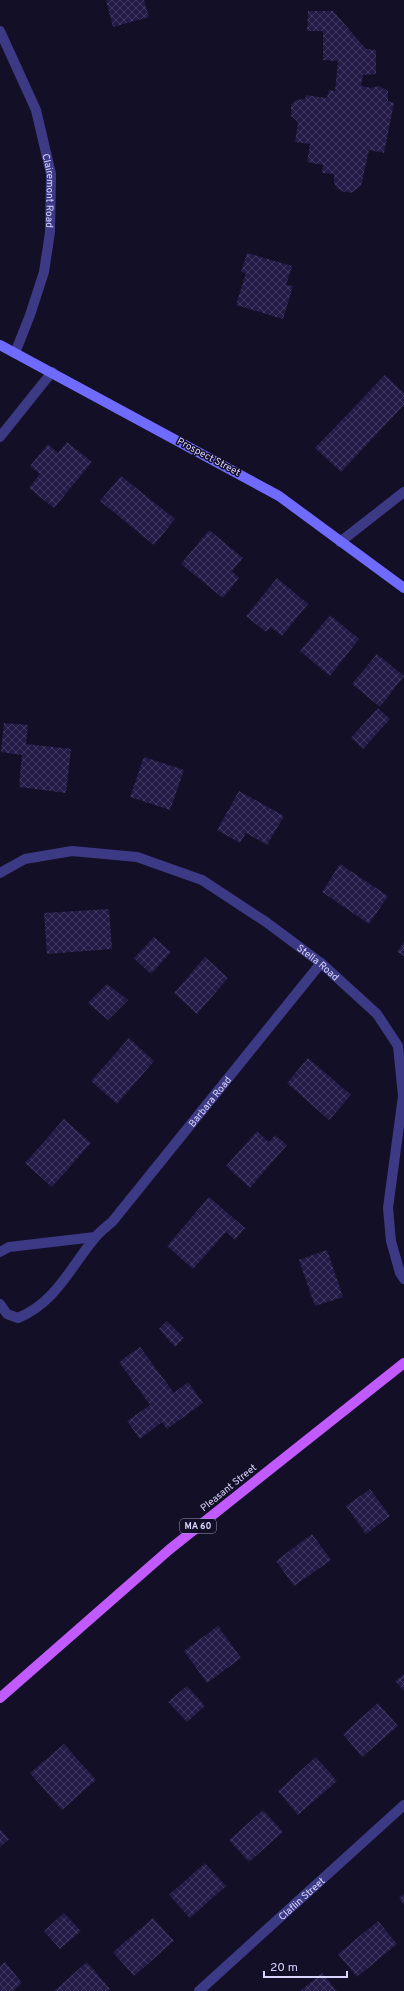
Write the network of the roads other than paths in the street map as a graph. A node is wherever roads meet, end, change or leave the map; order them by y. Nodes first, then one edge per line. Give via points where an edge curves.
1 (0, 31) edge
2 (0, 345) edge
3 (15, 353) junction
4 (52, 372) junction
5 (0, 437) edge
6 (404, 492) edge
7 (340, 542) junction
8 (404, 588) edge
9 (0, 873) edge
10 (321, 963) junction
11 (95, 1237) junction
12 (0, 1252) edge
13 (404, 1279) edge
14 (0, 1304) edge
15 (404, 1363) edge
16 (0, 1698) edge
17 (404, 1805) edge
18 (199, 1991) edge

1 - 3 street, Clairemont Road via 36,110 51,174 50,232 44,272
2 - 3 street, Prospect Street
3 - 4 street, Prospect Street
4 - 5 street
4 - 7 street, Prospect Street via 253,481 304,513
6 - 7 street
7 - 8 street, Prospect Street
9 - 10 street, Stella Road via 25,859 72,850 137,856 202,880 266,922
10 - 11 street, Barbara Road via 112,1222
10 - 13 street, Stella Road via 377,1014 398,1046 403,1096 388,1208 391,1241
11 - 12 street via 9,1247
11 - 14 street, Barbara Road via 53,1294 34,1312 18,1318 7,1314
15 - 16 main road, Pleasant Street / MA 60 via 170,1549
17 - 18 street, Claflin Street

